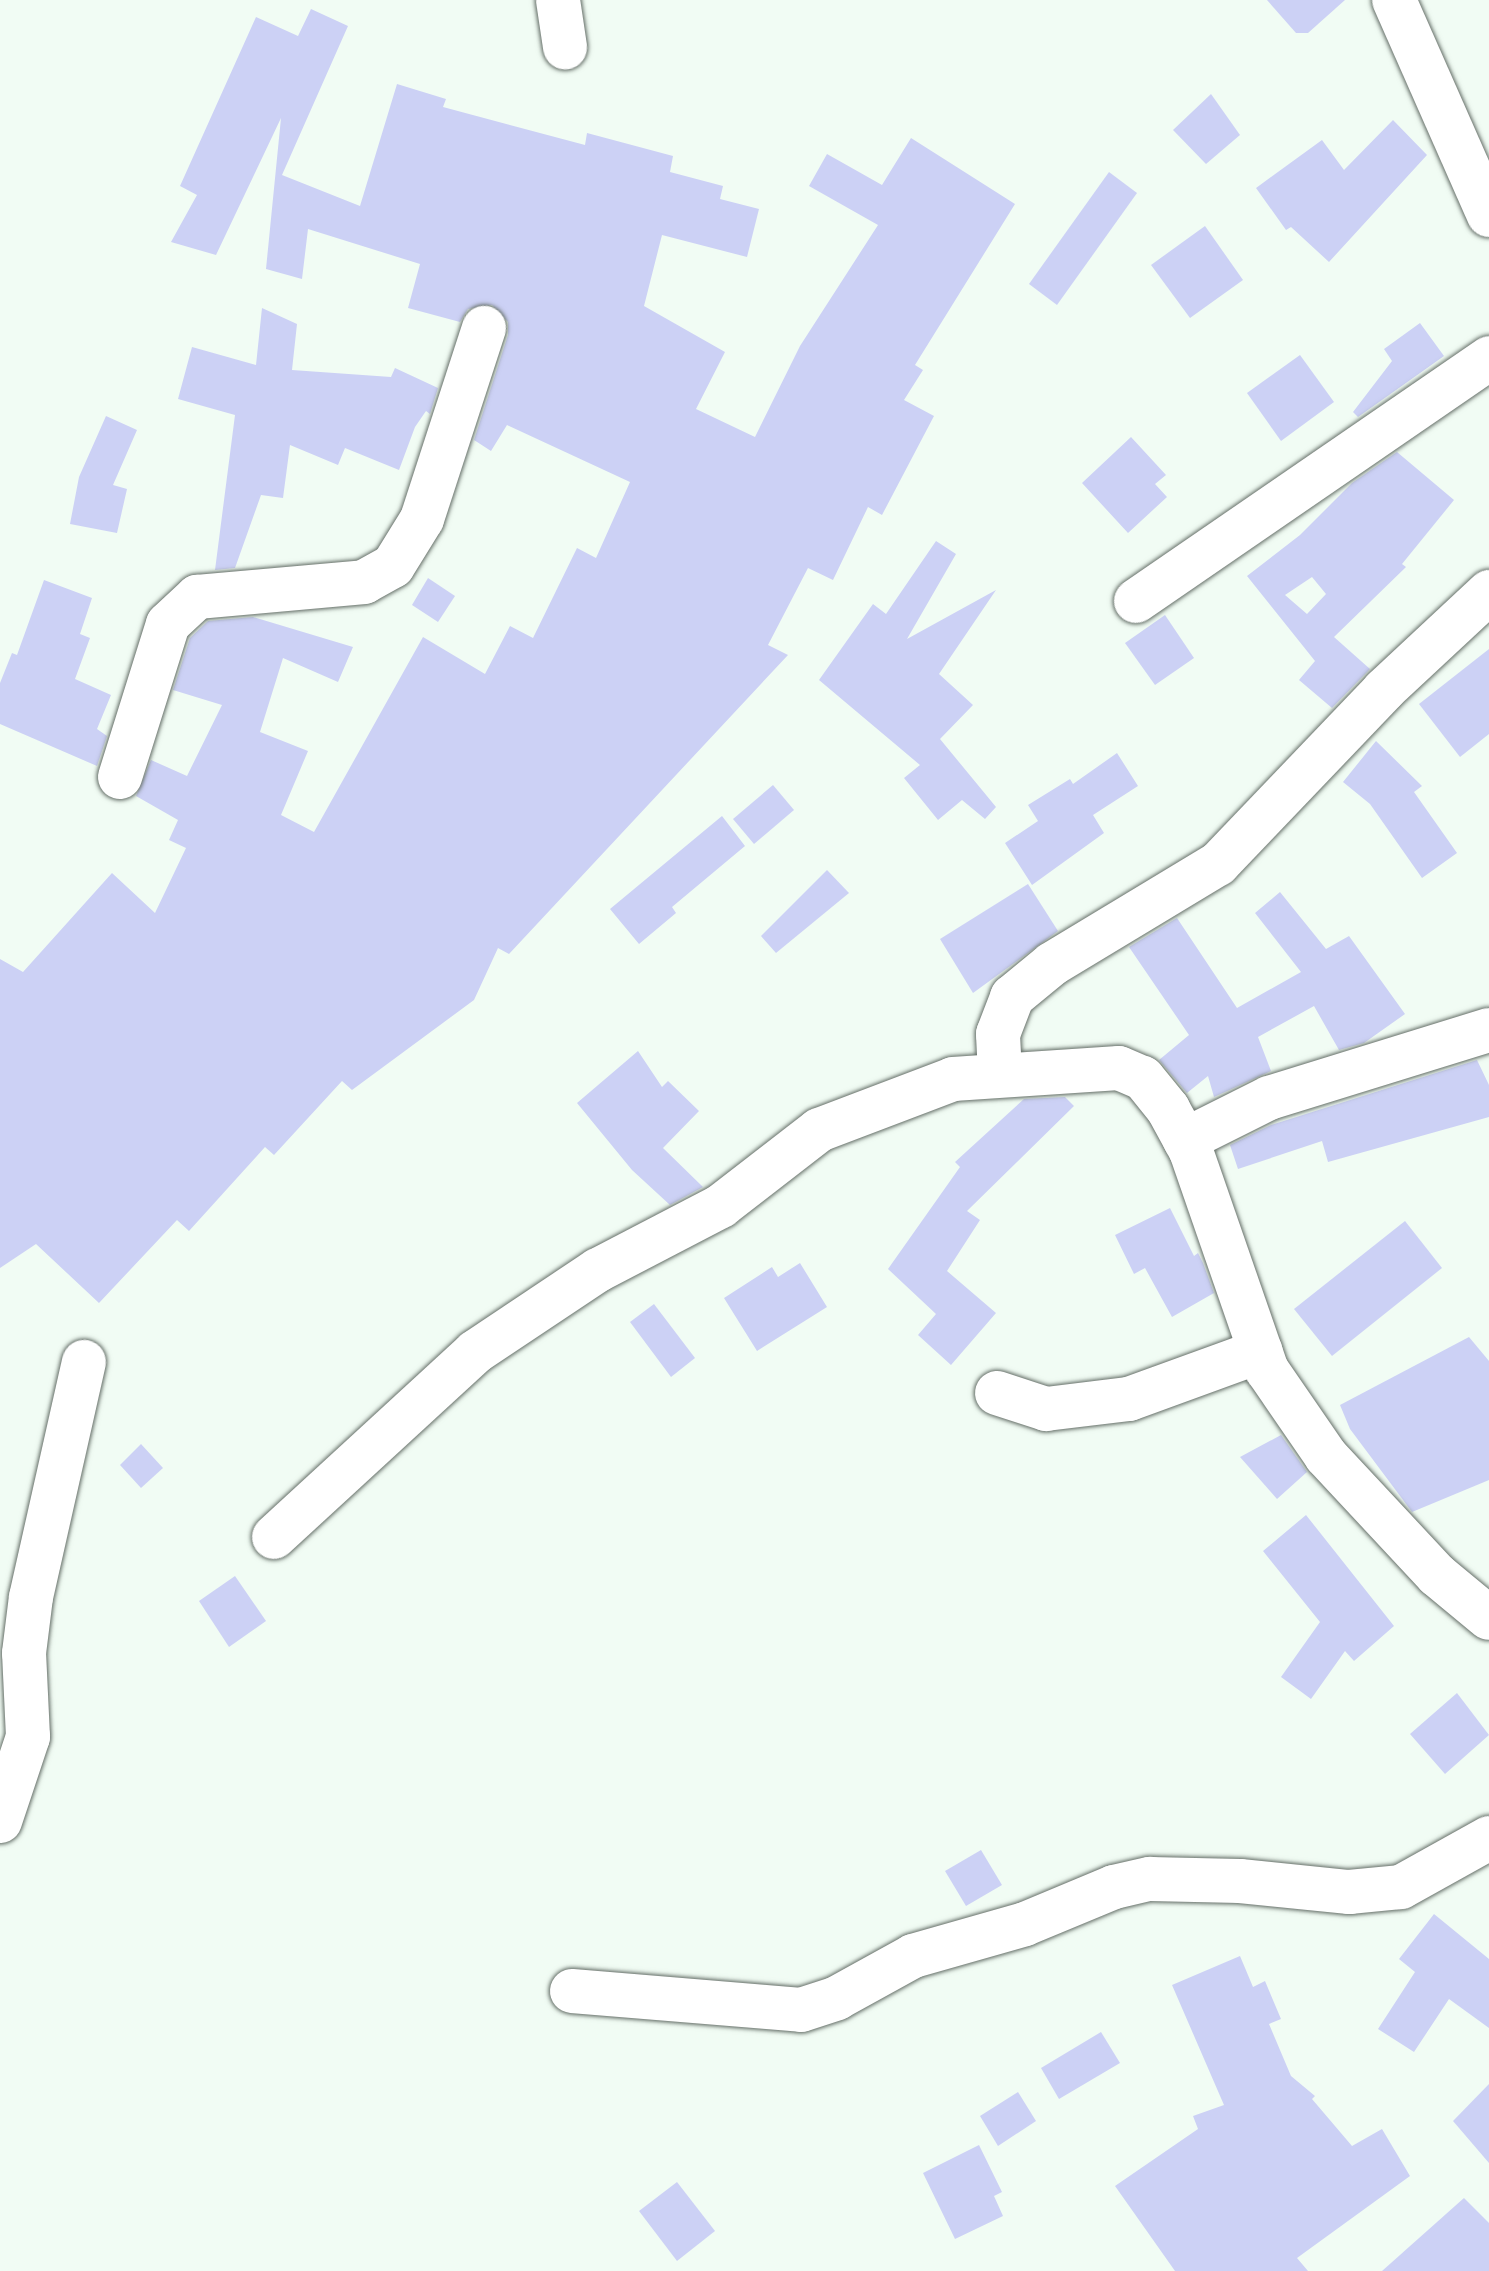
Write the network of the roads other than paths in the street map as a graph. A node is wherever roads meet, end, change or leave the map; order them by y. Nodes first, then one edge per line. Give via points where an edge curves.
1 (558, 0) edge
2 (1394, 0) edge
3 (565, 47) dead end
4 (1489, 215) edge
5 (484, 328) dead end
6 (1489, 358) edge
7 (1489, 592) edge
8 (1136, 601) dead end
9 (120, 777) dead end
10 (1489, 1030) edge
11 (1000, 1074) junction
12 (1185, 1140) junction
13 (1261, 1351) junction
14 (84, 1362) dead end
15 (997, 1393) dead end
16 (274, 1537) dead end
17 (1489, 1618) edge
18 (0, 1821) edge
19 (1489, 1838) edge
20 (572, 1991) dead end

1 - 3 street
2 - 4 street
5 - 9 street via 422,519 393,566 364,582 197,597 168,624
6 - 8 street
7 - 11 street via 1384,690 1218,864 1052,964 1012,997 998,1034
10 - 12 street via 1269,1098
11 - 12 street via 1119,1068 1143,1078
11 - 16 street via 953,1079 819,1130 721,1206 598,1270 475,1352
12 - 13 street
13 - 15 street via 1129,1399 1046,1409
13 - 17 street via 1267,1370 1326,1456 1437,1575
14 - 18 street via 31,1597 24,1653 28,1737
19 - 20 street via 1401,1887 1349,1892 1150,1879 1114,1887 1025,1924 913,1956 837,1998 801,2010

